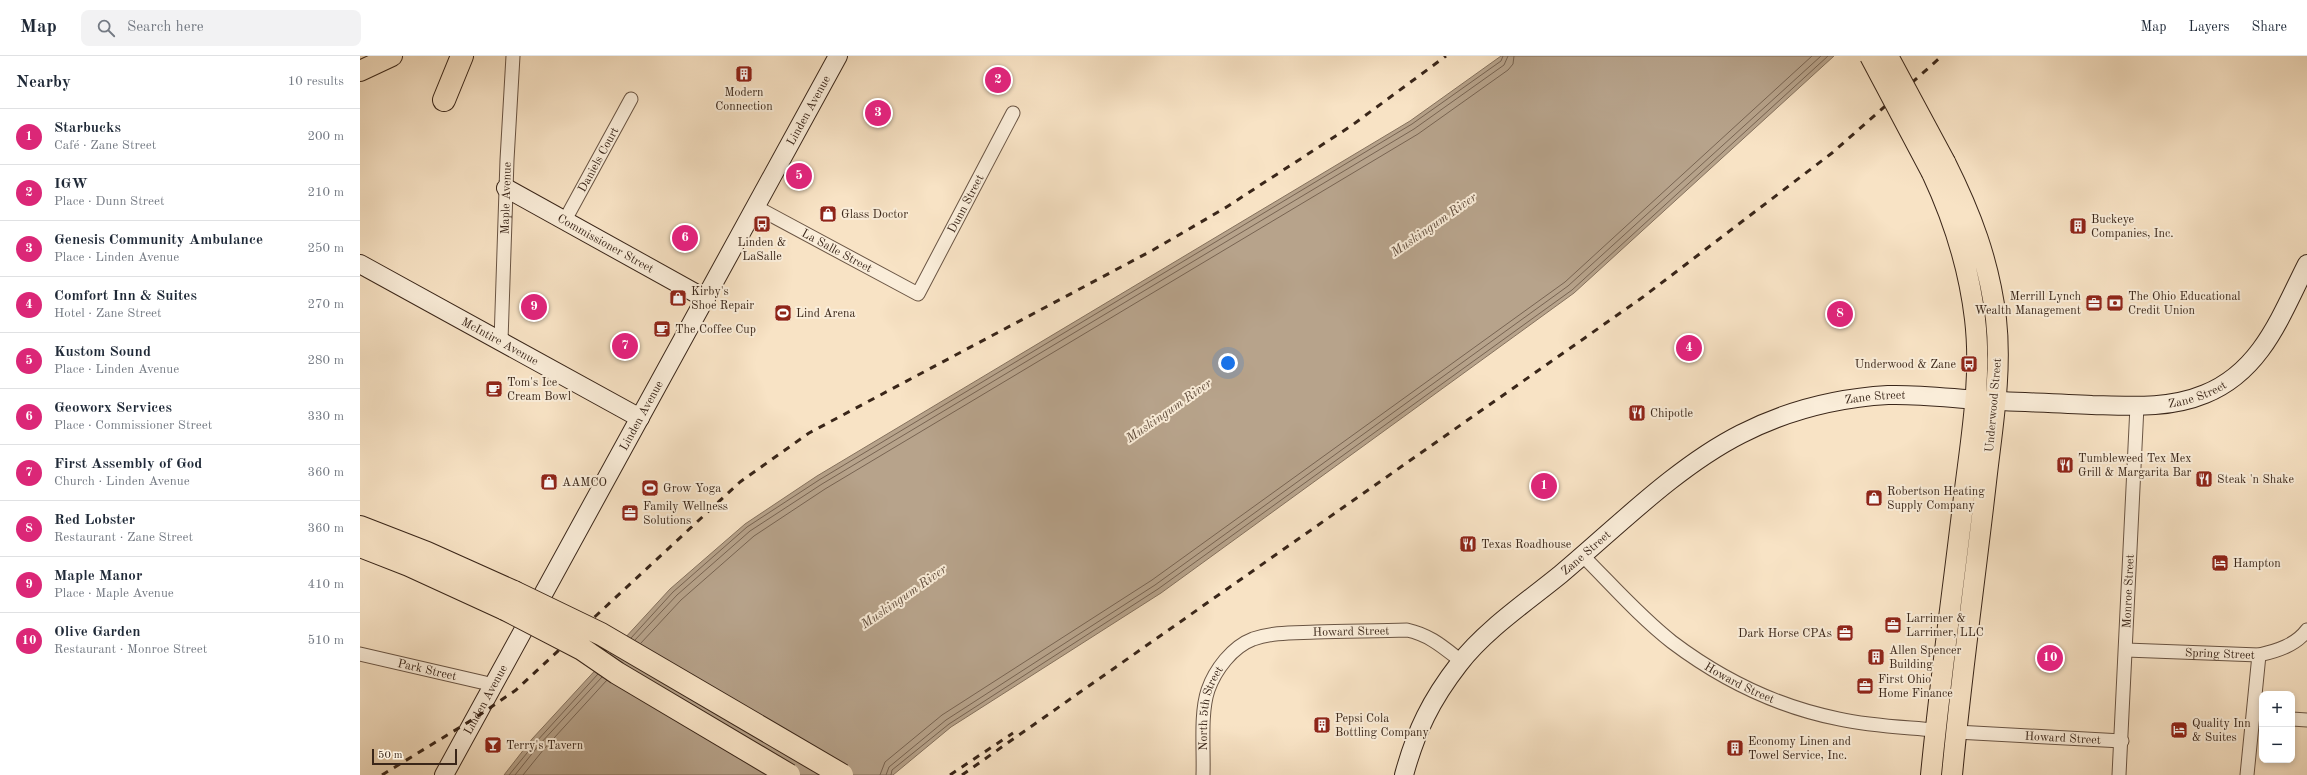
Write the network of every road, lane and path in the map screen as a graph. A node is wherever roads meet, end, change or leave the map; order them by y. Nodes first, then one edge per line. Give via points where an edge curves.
1 (392, 56) edge
2 (462, 56) edge
3 (513, 56) edge
4 (838, 56) edge
5 (1870, 56) edge
6 (1888, 56) edge
7 (360, 71) edge
8 (631, 99) dead end
9 (444, 100) dead end
10 (1013, 113) dead end
11 (1938, 167) junction
12 (506, 188) junction
13 (756, 207) junction
14 (565, 220) junction
15 (360, 264) edge
16 (2307, 264) edge
17 (918, 294) joint
18 (706, 299) junction
19 (501, 341) junction
20 (1975, 399) junction
21 (1995, 400) junction
22 (2137, 406) junction
23 (640, 418) junction
24 (360, 527) edge
25 (360, 546) edge
26 (1583, 556) junction
27 (509, 600) junction
28 (2307, 630) edge
29 (1236, 650) joint
30 (2126, 650) junction
31 (360, 654) edge
32 (2258, 655) junction
33 (1461, 661) junction
34 (494, 685) junction
35 (2257, 717) edge
36 (2295, 719) edge
37 (2307, 720) edge
38 (1935, 730) junction
39 (1956, 732) junction
40 (2122, 741) junction
41 (444, 775) edge
42 (789, 775) edge
43 (842, 775) edge
44 (1203, 775) edge
45 (1404, 775) edge
46 (1931, 775) edge
47 (1952, 775) edge
48 (2119, 775) edge
49 (2247, 775) edge

1 - 7 main road
2 - 9 highway
3 - 12 street, Maple Avenue
4 - 13 main road, Linden Avenue
5 - 11 main road, Underwood Street, bridge
6 - 11 main road, Underwood Street, bridge
8 - 14 street, Daniels Court
10 - 17 street, Dunn Street
11 - 20 main road, Underwood Street via 1946,204 1968,275 1977,349
11 - 21 main road, Underwood Street via 1974,225 1991,289 1998,352
12 - 14 main road, Commissioner Street
12 - 19 street, Maple Avenue
13 - 17 street, La Salle Street
13 - 18 main road, Linden Avenue
14 - 18 main road, Commissioner Street
15 - 19 main road, McIntire Avenue
16 - 22 main road, Zane Street via 2268,340 2244,369 2206,394 2180,402
18 - 23 main road, Linden Avenue
19 - 23 main road, McIntire Avenue
20 - 21 main road, Zane Street
20 - 26 main road, Zane Street via 1904,395 1852,399 1817,406 1765,423 1740,435 1690,467
20 - 38 main road, Underwood Street
21 - 22 main road, Zane Street
21 - 39 main road, Underwood Street
22 - 30 street, Monroe Street
23 - 34 main road, Linden Avenue
24 - 27 highway via 427,552
25 - 27 highway
26 - 33 main road, Zane Street via 1490,633
26 - 38 street, Howard Street via 1671,641 1707,667 1739,684 1775,700 1839,720
27 - 42 highway, bridge via 617,673
27 - 43 highway, bridge via 601,634
28 - 32 street, Spring Street via 2292,644 2274,652
29 - 33 street, Howard Street via 1251,640 1271,634 1407,630 1422,633 1435,640
29 - 44 street, North 5th Street via 1214,676 1207,692
30 - 32 street, Spring Street
30 - 40 street, Monroe Street
31 - 34 street, Park Street
32 - 35 street
33 - 45 main road, Zane Street via 1421,724
34 - 41 main road, Linden Avenue
35 - 49 street
36 - 37 street
38 - 46 main road, Underwood Street
39 - 40 street, Howard Street
39 - 47 main road, Underwood Street
40 - 48 street, Monroe Street

